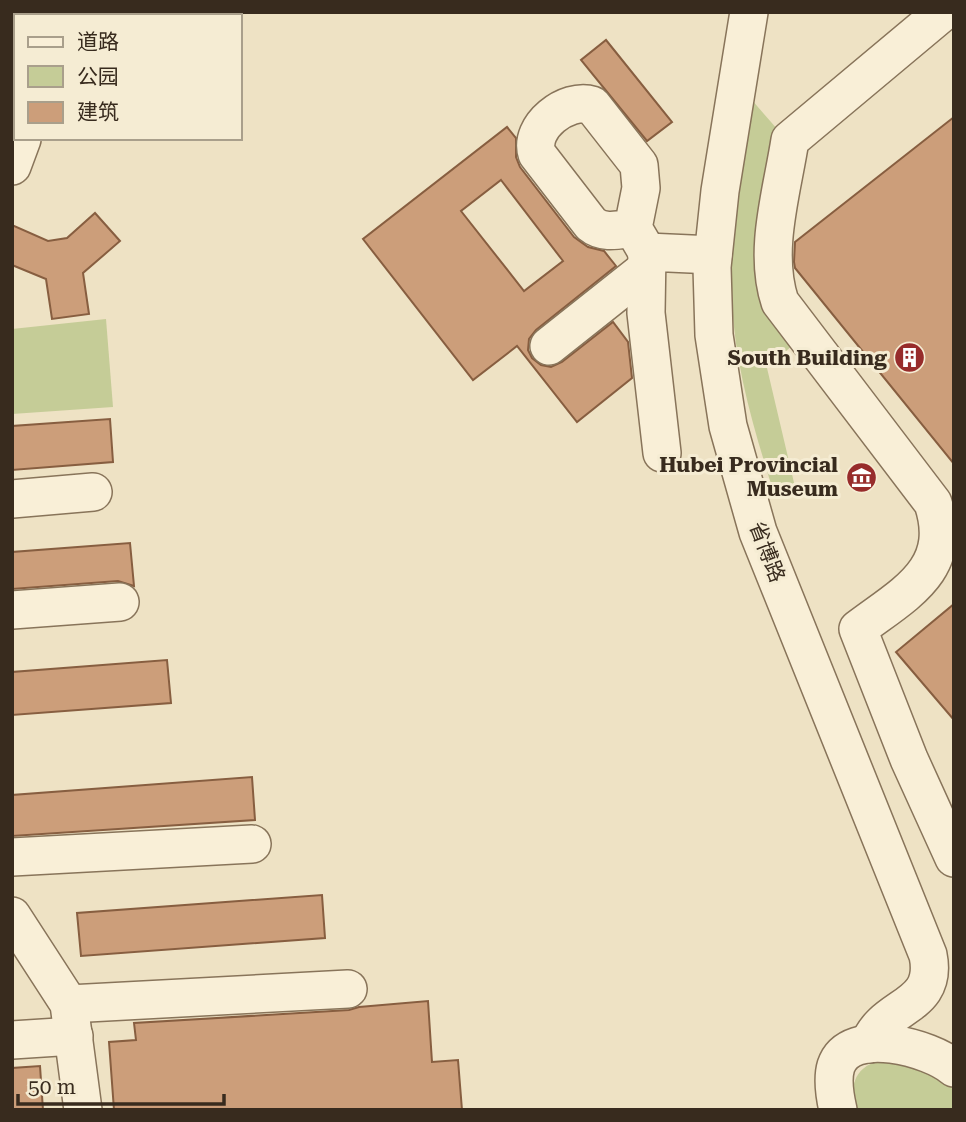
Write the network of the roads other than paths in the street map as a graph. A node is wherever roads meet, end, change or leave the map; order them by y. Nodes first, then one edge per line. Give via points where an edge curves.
1 (749, 12) edge
2 (943, 12) edge
3 (22, 140) edge
4 (12, 166) edge
5 (642, 250) junction
6 (713, 255) junction
7 (549, 346) dead end
8 (662, 453) dead end
9 (93, 492) dead end
10 (12, 499) edge
11 (120, 602) dead end
12 (12, 610) edge
13 (252, 844) dead end
14 (12, 857) edge
15 (954, 858) edge
16 (12, 916) edge
17 (348, 989) dead end
18 (71, 1020) junction
19 (12, 1040) edge
20 (869, 1044) junction
21 (954, 1068) edge
22 (836, 1092) edge
23 (83, 1110) edge
24 (818, 1110) edge

1 - 6 street, 省博路
2 - 15 street via 790,140 773,274 780,302 933,503 939,522 939,541 928,569 913,587 858,629
3 - 4 street
5 - 6 street
5 - 7 street
5 - 8 street
6 - 20 street, 省博路 via 711,289 719,375 744,487 928,955 930,979 924,990 876,1029
9 - 10 street
11 - 12 street
13 - 14 street
16 - 18 street
17 - 18 street
18 - 19 street
18 - 23 street
20 - 21 street via 922,1051
20 - 22 street via 845,1053 836,1066
22 - 24 street

